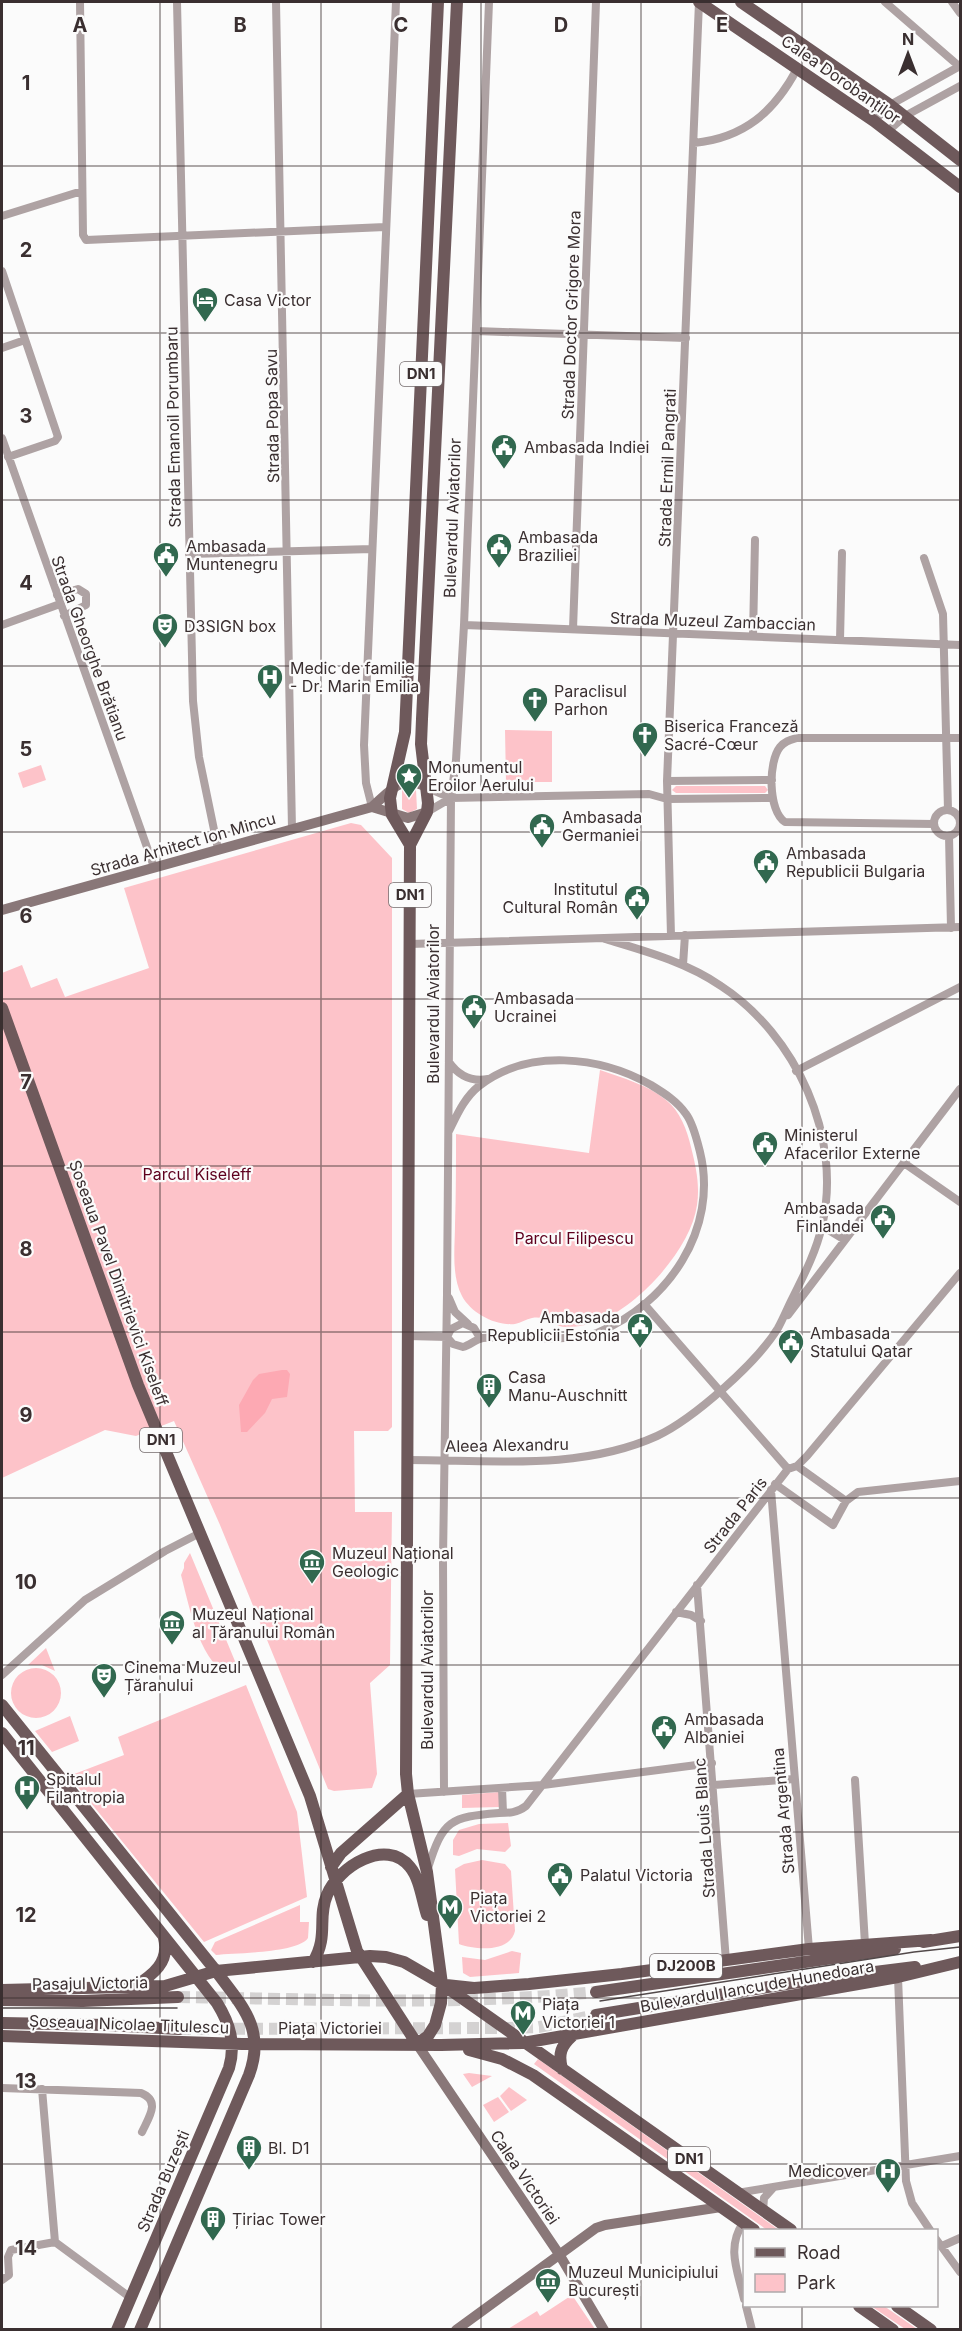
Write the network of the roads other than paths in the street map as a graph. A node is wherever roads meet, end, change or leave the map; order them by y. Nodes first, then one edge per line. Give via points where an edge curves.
1 (80, 2) edge
2 (177, 2) edge
3 (276, 2) edge
4 (396, 2) edge
5 (438, 2) edge
6 (457, 2) edge
7 (489, 2) edge
8 (596, 2) edge
9 (699, 2) edge
10 (741, 2) edge
11 (885, 2) edge
12 (952, 2) edge
13 (960, 13) edge
14 (960, 66) edge
15 (797, 69) junction
16 (960, 86) edge
17 (890, 105) junction
18 (905, 117) junction
19 (874, 121) junction
20 (888, 131) junction
21 (694, 143) junction
22 (960, 160) edge
23 (960, 187) edge
24 (82, 191) junction
25 (2, 216) edge
26 (385, 227) junction
27 (281, 232) junction
28 (183, 237) junction
29 (2, 271) edge
30 (476, 331) junction
31 (584, 334) junction
32 (686, 338) junction
33 (25, 340) junction
34 (2, 348) edge
35 (2, 438) edge
36 (8, 457) junction
37 (755, 540) dead end
38 (372, 549) junction
39 (288, 552) junction
40 (842, 553) dead end
41 (189, 554) junction
42 (924, 558) dead end
43 (57, 595) junction
44 (60, 604) junction
45 (64, 616) junction
46 (2, 625) edge
47 (464, 625) junction
48 (573, 629) junction
49 (674, 633) junction
50 (753, 636) junction
51 (840, 640) junction
52 (945, 645) junction
53 (960, 645) edge
54 (947, 738) junction
55 (960, 738) edge
56 (772, 780) junction
57 (667, 781) junction
58 (428, 788) junction
59 (390, 790) junction
60 (649, 795) junction
61 (451, 798) junction
62 (773, 798) junction
63 (667, 799) junction
64 (372, 807) junction
65 (948, 810) junction
66 (427, 812) junction
67 (392, 815) junction
68 (934, 824) junction
69 (960, 824) edge
70 (292, 829) junction
71 (949, 836) junction
72 (410, 845) junction
73 (218, 849) junction
74 (154, 867) junction
75 (3, 909) edge
76 (960, 927) edge
77 (951, 928) junction
78 (685, 935) junction
79 (670, 936) junction
80 (605, 939) junction
81 (450, 943) junction
82 (410, 944) junction
83 (683, 965) junction
84 (960, 987) edge
85 (2, 1008) edge
86 (449, 1061) junction
87 (796, 1071) junction
88 (489, 1079) junction
89 (960, 1089) edge
90 (448, 1132) junction
91 (904, 1163) junction
92 (960, 1202) edge
93 (822, 1226) junction
94 (845, 1240) junction
95 (960, 1273) edge
96 (447, 1294) junction
97 (644, 1304) junction
98 (468, 1324) junction
99 (777, 1329) junction
100 (408, 1336) junction
101 (447, 1337) junction
102 (480, 1338) junction
103 (718, 1391) junction
104 (408, 1460) junction
105 (444, 1460) junction
106 (792, 1467) junction
107 (960, 1481) edge
108 (773, 1487) junction
109 (846, 1500) junction
110 (200, 1533) junction
111 (697, 1585) junction
112 (676, 1612) junction
113 (701, 1621) junction
114 (2, 1675) edge
115 (2, 1705) edge
116 (2, 1732) edge
117 (712, 1763) junction
118 (794, 1779) junction
119 (855, 1780) dead end
120 (543, 1785) junction
121 (714, 1785) junction
122 (502, 1788) junction
123 (444, 1792) junction
124 (408, 1794) junction
125 (503, 1813) junction
126 (331, 1867) junction
127 (427, 1872) junction
128 (336, 1882) junction
129 (436, 1935) junction
130 (960, 1936) edge
131 (164, 1938) junction
132 (865, 1948) junction
133 (809, 1949) junction
134 (360, 1957) junction
135 (726, 1960) junction
136 (313, 1962) junction
137 (955, 1962) edge
138 (216, 1971) junction
139 (196, 1977) junction
140 (898, 1977) junction
141 (442, 1984) junction
142 (133, 1988) junction
143 (2, 1990) edge
144 (596, 1992) tunnel mouth
145 (178, 1997) tunnel mouth
146 (2, 2000) edge
147 (596, 2015) tunnel mouth
148 (2, 2023) edge
149 (179, 2029) tunnel mouth
150 (2, 2036) edge
151 (573, 2036) junction
152 (523, 2043) junction
153 (232, 2044) junction
154 (417, 2044) junction
155 (256, 2045) junction
156 (441, 2045) junction
157 (562, 2069) junction
158 (2, 2088) edge
159 (42, 2089) junction
160 (142, 2132) dead end
161 (960, 2156) edge
162 (905, 2165) junction
163 (775, 2187) junction
164 (737, 2193) junction
165 (721, 2207) junction
166 (764, 2211) junction
167 (743, 2223) junction
168 (752, 2229) edge
169 (789, 2229) edge
170 (929, 2229) edge
171 (960, 2238) edge
172 (55, 2242) junction
173 (939, 2242) edge
174 (559, 2254) junction
175 (960, 2271) edge
176 (5, 2279) edge
177 (743, 2294) edge
178 (130, 2298) junction
179 (746, 2307) edge
180 (860, 2307) edge
181 (898, 2307) edge
182 (117, 2330) edge
183 (140, 2330) edge
184 (456, 2330) edge
185 (604, 2330) edge
186 (752, 2330) edge
187 (893, 2330) edge
188 (931, 2330) edge

1 - 24 street
2 - 28 street, Strada Emanoil Porumbaru
3 - 27 street, Strada Popa Savu
4 - 26 street
5 - 59 main road, DN1 via 402,747
6 - 58 main road, Bulevardul Aviatorilor / DN1 via 422,747
7 - 30 street, Bulevardul Aviatorilor
8 - 31 street, Strada Doctor Grigore Mora
9 - 15 main road, Calea Dorobanților
9 - 21 street, Strada Ermil Pangrati
10 - 17 main road, Calea Dorobanților
11 - 14 street
12 - 13 street
14 - 17 street
15 - 19 main road, Calea Dorobanților
15 - 21 street via 782,96 760,118 712,141
16 - 18 street
17 - 18 main road, Calea Dorobanților
17 - 19 street
18 - 20 street
18 - 22 main road, Calea Dorobanților
19 - 20 main road, Calea Dorobanților
20 - 23 main road, Calea Dorobanților
21 - 32 street, Strada Ermil Pangrati
24 - 25 street
24 - 28 street via 86,240
26 - 27 street
26 - 38 street
27 - 28 street
27 - 39 street, Strada Popa Savu
28 - 41 street, Strada Emanoil Porumbaru
29 - 33 street
30 - 31 street
30 - 47 street, Bulevardul Aviatorilor
31 - 32 street
31 - 48 street, Strada Doctor Grigore Mora
32 - 49 street, Strada Ermil Pangrati
33 - 34 street
33 - 36 street via 58,437
35 - 36 street, Strada Gheorghe Brătianu
36 - 43 street, Strada Gheorghe Brătianu
37 - 50 street
38 - 39 street
38 - 64 street via 364,745
39 - 41 street
39 - 70 street, Strada Popa Savu
40 - 51 street
41 - 73 street, Strada Emanoil Porumbaru via 195,729
42 - 52 street via 943,614
43 - 44 street, Strada Gheorghe Brătianu
43 - 45 street via 78,589 86,594 86,605
44 - 45 street, Strada Gheorghe Brătianu
44 - 46 street
45 - 74 street, Strada Gheorghe Brătianu
47 - 48 street, Strada Muzeul Zambaccian
47 - 61 street, Bulevardul Aviatorilor
48 - 49 street, Strada Muzeul Zambaccian
49 - 50 street, Strada Muzeul Zambaccian
49 - 57 street, Strada Ermil Pangrati
50 - 51 street, Strada Muzeul Zambaccian
51 - 52 street, Strada Muzeul Zambaccian
52 - 53 street, Strada Muzeul Zambaccian
52 - 54 street
54 - 55 street
54 - 56 street via 797,738 781,745
54 - 65 street
56 - 57 street
56 - 62 street
57 - 60 street
57 - 63 street, Strada Ermil Pangrati
58 - 59 main road via 409,781
58 - 61 street
58 - 66 main road, DN1
59 - 64 main road, Strada Arhitect Ion Mincu
59 - 67 main road
60 - 61 street
60 - 63 street
61 - 66 street
61 - 81 street, Bulevardul Aviatorilor
62 - 63 street
62 - 68 street via 781,820 790,824
63 - 79 street, Strada Ermil Pangrati
64 - 67 main road
64 - 70 main road, Strada Arhitect Ion Mincu
65 - 68 street via 940,813
65 - 69 street via 958,816
66 - 67 main road via 414,818
66 - 72 main road, DN1
67 - 72 main road
68 - 71 street via 939,833
69 - 71 street via 958,831
70 - 73 main road, Strada Arhitect Ion Mincu
71 - 77 street
72 - 82 main road, Bulevardul Aviatorilor / DN1
73 - 74 main road, Strada Arhitect Ion Mincu
74 - 75 main road, Strada Arhitect Ion Mincu
76 - 77 street
77 - 78 street
78 - 79 street
78 - 83 street
79 - 80 street
80 - 81 street
80 - 83 street, Aleea Alexandru
81 - 82 street
81 - 86 street, Bulevardul Aviatorilor
82 - 100 main road, Bulevardul Aviatorilor / DN1
83 - 87 street, Aleea Alexandru via 738,998 771,1034
84 - 87 street
85 - 110 main road, Șoseaua Pavel Dimitrievici Kiseleff / DN1 via 119,1337
86 - 88 street via 459,1074 475,1080
86 - 90 street, Bulevardul Aviatorilor
87 - 93 street, Aleea Alexandru via 815,1110 823,1139 826,1190
88 - 90 street via 471,1093
88 - 97 street via 547,1061 599,1063 636,1076 668,1095 687,1114 704,1170 700,1222 679,1266
89 - 91 street
90 - 96 street, Bulevardul Aviatorilor
91 - 92 street
91 - 94 street
93 - 94 street
93 - 99 street, Aleea Alexandru
94 - 99 street
95 - 106 street, Strada Paris via 807,1456
96 - 98 street via 455,1312
96 - 101 street, Bulevardul Aviatorilor
97 - 102 street via 594,1334
97 - 103 street
98 - 101 street via 456,1325
98 - 102 street
99 - 103 street, Aleea Alexandru via 756,1356
100 - 101 street
100 - 104 main road, Bulevardul Aviatorilor / DN1
101 - 102 street via 463,1347
101 - 105 street, Bulevardul Aviatorilor
103 - 105 street, Aleea Alexandru via 667,1430 602,1453 548,1460
103 - 106 street
104 - 105 street, Aleea Alexandru
104 - 124 main road, Bulevardul Aviatorilor / DN1
105 - 123 street, Bulevardul Aviatorilor
106 - 108 street, Strada Paris
106 - 109 street
107 - 109 street via 858,1491
108 - 109 street via 834,1525
108 - 111 street, Strada Paris
108 - 118 street, Strada Argentina
110 - 114 street via 85,1600
110 - 126 main road, Șoseaua Pavel Dimitrievici Kiseleff / DN1 via 310,1796
111 - 112 street, Strada Paris
111 - 113 street, Strada Louis Blanc
112 - 113 street
112 - 120 street, Strada Paris
113 - 117 street, Strada Louis Blanc
115 - 138 main road, Piața Victoriei
116 - 131 main road
117 - 120 street
117 - 121 street, Strada Louis Blanc
118 - 121 street
118 - 133 street, Strada Argentina
119 - 132 street
120 - 122 street
120 - 125 street, Strada Paris via 520,1810
121 - 135 street, Strada Louis Blanc
122 - 123 street
122 - 125 street
123 - 124 street
124 - 126 main road via 340,1853
124 - 127 main road, DN1
125 - 127 street via 471,1815 452,1822 440,1836
126 - 128 main road, Piața Victoriei / DN1
127 - 129 main road, DN1
128 - 129 main road via 366,1857 388,1856 403,1861 415,1874
128 - 134 main road, Piața Victoriei / DN1
128 - 136 main road via 326,1899 322,1945
129 - 141 main road, DN1
130 - 132 main road, Bulevardul Iancu de Hunedoara / DJ200B
131 - 139 main road
131 - 142 main road via 165,1955 159,1967
132 - 133 main road, Bulevardul Iancu de Hunedoara / DJ200B
132 - 144 main road
133 - 135 main road, Bulevardul Iancu de Hunedoara / DJ200B
134 - 136 main road
134 - 141 main road, DN1 via 395,1959
134 - 154 main road, Piața Victoriei / DN1
135 - 141 main road, Bulevardul Iancu de Hunedoara / DJ200B via 480,1988
136 - 138 main road
137 - 140 main road, Bulevardul Iancu de Hunedoara
137 - 147 main road via 811,1980
138 - 139 main road
138 - 155 main road, Piața Victoriei via 242,2008
139 - 142 main road, Șoseaua Nicolae Titulescu via 174,1985
139 - 153 main road via 226,2019
140 - 151 main road, Bulevardul Iancu de Hunedoara
140 - 162 street
141 - 152 main road, DN1
141 - 154 main road via 435,2025
142 - 143 main road, Șoseaua Nicolae Titulescu
145 - 146 main road, Pasajul Victoria
148 - 149 main road
150 - 153 main road, Șoseaua Nicolae Titulescu
151 - 152 main road, Bulevardul Iancu de Hunedoara
151 - 157 main road via 561,2050
152 - 156 main road, Piața Victoriei
152 - 157 main road, DN1
153 - 155 main road, Șoseaua Nicolae Titulescu
153 - 178 main road, Strada Buzești via 229,2068
154 - 155 main road, Piața Victoriei
154 - 156 main road, Piața Victoriei / DN1
154 - 174 main road, Calea Victoriei
155 - 183 main road via 249,2076
156 - 165 main road, DN1 via 486,2054 534,2075
157 - 164 main road, DN1
158 - 159 street
159 - 160 street via 141,2093 150,2098 153,2109
159 - 172 street
161 - 162 street
162 - 163 street
162 - 170 street via 909,2195
163 - 164 street
163 - 166 street via 764,2198
164 - 166 main road, DN1
165 - 167 main road, DN1
165 - 174 main road via 605,2225 586,2233
166 - 169 main road, DN1
167 - 168 main road, DN1
167 - 177 street via 733,2247
171 - 173 street
172 - 176 street via 11,2250
172 - 178 street
173 - 175 street
174 - 184 main road
174 - 185 main road, Calea Victoriei
178 - 182 main road, Strada Buzești
179 - 186 street
180 - 187 main road
181 - 188 main road

